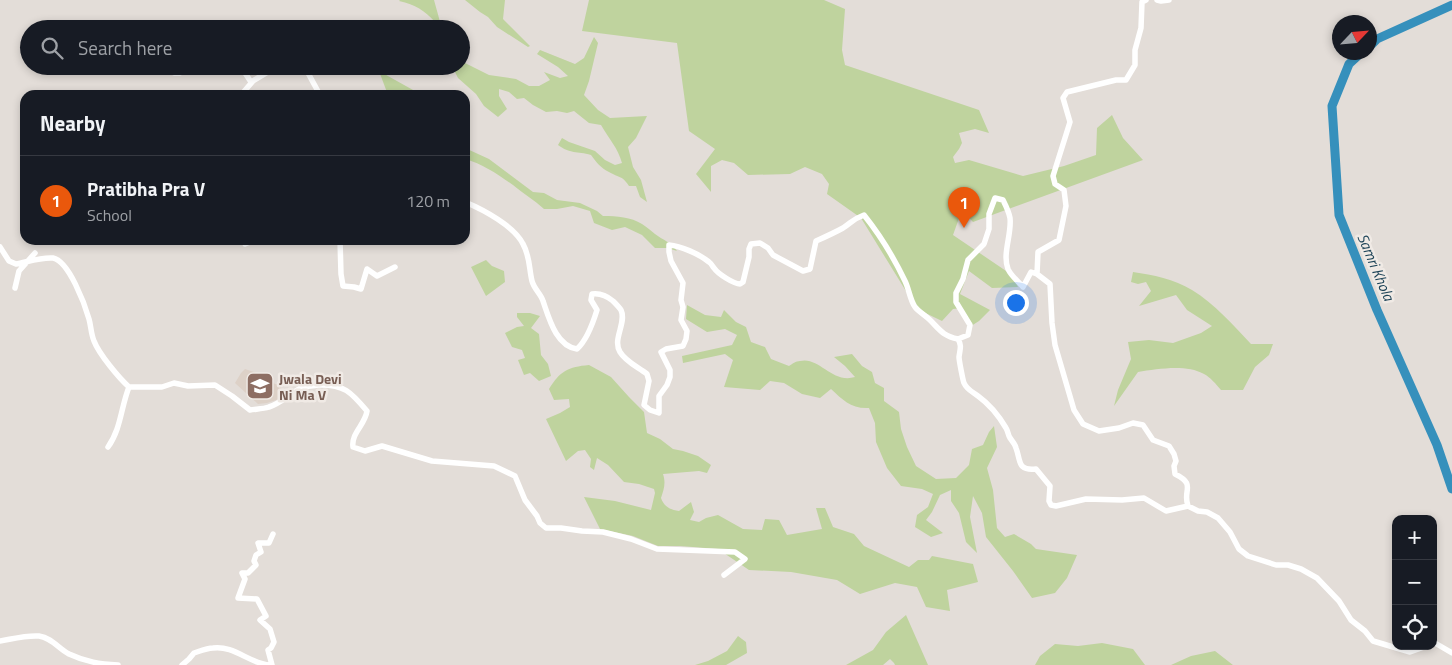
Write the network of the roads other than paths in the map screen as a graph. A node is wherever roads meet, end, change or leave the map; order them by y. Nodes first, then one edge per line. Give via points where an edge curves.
1 (1146, 0) edge
2 (1157, 0) edge
3 (1169, 0) edge
4 (245, 75) edge
5 (263, 75) edge
6 (309, 75) edge
7 (253, 81) junction
8 (245, 90) edge
9 (317, 90) edge
10 (470, 204) edge
11 (340, 245) edge
12 (0, 247) edge
13 (35, 254) dead end
14 (28, 262) junction
15 (395, 267) dead end
16 (1037, 274) junction
17 (15, 288) dead end
18 (958, 339) junction
19 (129, 387) junction
20 (108, 447) dead end
21 (1188, 506) junction
22 (273, 534) dead end
23 (724, 575) dead end
24 (0, 641) edge
25 (1437, 644) edge
26 (1392, 647) edge
27 (1403, 650) edge
28 (1416, 650) edge
29 (1452, 654) edge
30 (118, 665) edge
31 (182, 665) edge
32 (271, 665) edge

1 - 16 street via 1142,2 1135,65 1126,80 1067,92 1063,98 1070,122 1053,176 1055,184 1064,190 1066,206 1059,240 1038,252
2 - 3 street
4 - 7 street
5 - 7 street
6 - 9 street
7 - 8 street
10 - 18 street via 512,230 523,243 529,258 532,283 543,300 552,326 566,344 577,349 582,344 597,310 591,300 592,294 610,298 620,309 623,318 619,351 647,374 649,382 644,405 659,413 659,396 670,377 661,352 683,346 687,331 681,320 683,283 671,260 669,245 679,246 710,262 733,283 740,284 752,244 760,243 773,255 803,271 810,269 816,241 864,215 880,234 896,262 914,306 936,328 948,337
11 - 15 street via 343,286 361,289 367,269 377,276
12 - 14 street via 12,263
13 - 14 street
14 - 17 street via 19,271
14 - 19 street via 55,258 64,265 78,288 94,342
16 - 18 street via 1031,272 1023,287 1012,275 1008,267 1010,216 1003,200 995,198 984,244 968,260 956,293 956,302 970,324 968,335
16 - 21 street via 1050,284 1055,345 1074,410 1083,424 1098,431 1133,423 1143,425 1153,440 1169,446 1174,454 1175,474 1188,486
18 - 21 street via 962,381 1006,428 1018,450 1020,464 1029,470 1036,469 1050,486 1051,505 1144,498 1166,510
19 - 20 street via 119,428
19 - 23 street via 162,387 174,383 215,385 250,410 269,407 304,386 340,386 367,411 366,419 352,441 353,448 364,451 382,446 432,461 494,466 515,476 525,500 546,528 603,532 658,549 735,552 745,559
21 - 26 street via 1218,518 1238,549 1248,556 1301,569 1317,578 1373,641
22 - 32 street via 269,543 258,543 261,552 256,555 256,565 248,573 242,573 245,580 238,598 257,599 266,616 260,620 270,629 274,642 268,650
24 - 30 street via 38,636 93,663
25 - 29 street
27 - 28 street
31 - 32 street via 194,653 214,647 234,651 262,665

